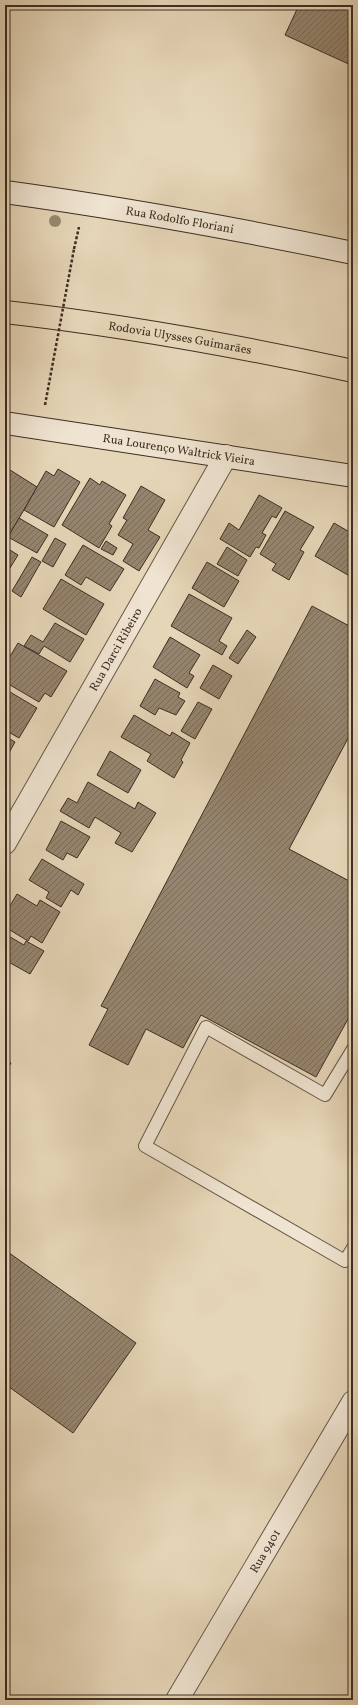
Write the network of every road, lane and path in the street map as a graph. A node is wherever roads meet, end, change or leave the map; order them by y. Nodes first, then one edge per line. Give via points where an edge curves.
1 (5, 192) edge
2 (74, 249) dead end
3 (353, 253) edge
4 (5, 312) edge
5 (268, 352) junction
6 (353, 371) edge
7 (353, 381) edge
8 (45, 405) dead end
9 (5, 423) edge
10 (226, 456) junction
11 (353, 476) edge
12 (5, 843) edge
13 (353, 1048) edge
14 (353, 1248) edge
15 (353, 1402) edge
16 (177, 1700) edge

1 - 3 street, Rua Rodolfo Floriani via 99,206
2 - 8 path, bridge
4 - 5 highway, Rodovia Ulysses Guimarães via 126,328
5 - 6 highway, Rodovia Ulysses Guimarães
5 - 7 highway
9 - 10 street, Rua Lourenço Waltrick Vieira
10 - 11 street, Rua Lourenço Waltrick Vieira
10 - 12 street, Rua Darci Ribeiro
13 - 14 lane via 325,1094 206,1027 144,1146 345,1261
15 - 16 street, Rua 9401

